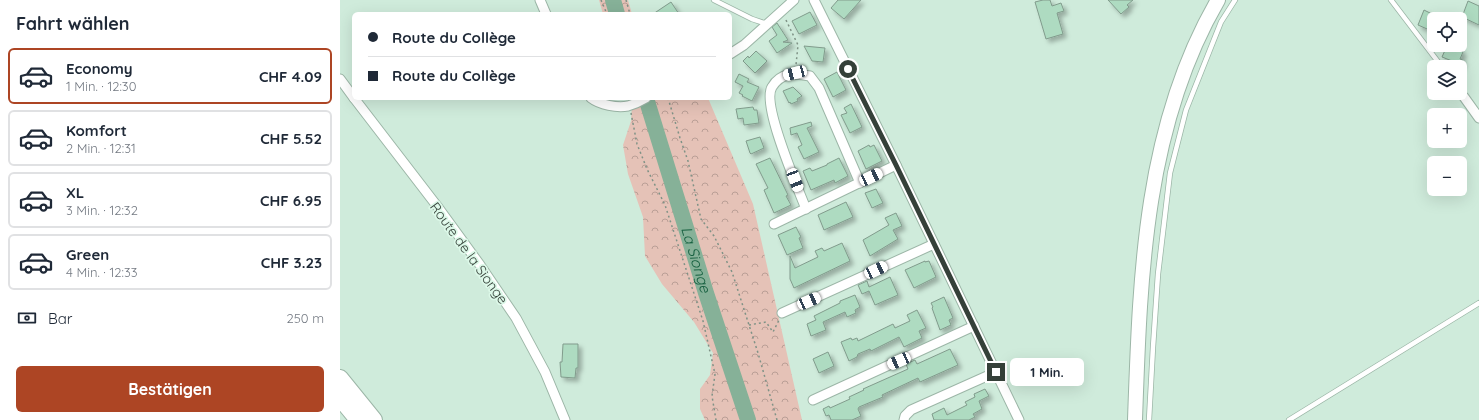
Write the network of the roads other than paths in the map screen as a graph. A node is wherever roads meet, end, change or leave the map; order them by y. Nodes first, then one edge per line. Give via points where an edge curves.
1 (540, 0) edge
2 (714, 0) edge
3 (794, 0) edge
4 (814, 0) edge
5 (1218, 0) edge
6 (1235, 0) edge
7 (1392, 0) edge
8 (545, 12) edge
9 (768, 24) junction
10 (732, 53) edge
11 (1437, 60) edge
12 (340, 79) edge
13 (352, 95) edge
14 (356, 100) edge
15 (596, 100) edge
16 (641, 100) edge
17 (1466, 100) edge
18 (1479, 118) edge
19 (896, 165) junction
20 (860, 183) junction
21 (806, 209) junction
22 (774, 224) dead end
23 (934, 244) junction
24 (1479, 303) edge
25 (782, 313) road end
26 (974, 326) junction
27 (996, 372) junction
28 (340, 378) edge
29 (340, 398) edge
30 (813, 400) dead end
31 (340, 409) edge
32 (349, 420) edge
33 (358, 420) edge
34 (374, 420) edge
35 (565, 420) edge
36 (904, 420) edge
37 (1019, 420) edge
38 (1134, 420) edge
39 (1149, 420) edge
40 (1289, 420) edge

1 - 8 street
2 - 9 lane
3 - 9 street
4 - 19 street
5 - 38 highway via 1184,71 1162,142 1145,245
6 - 39 lane via 1221,22 1186,110 1170,173 1158,274
7 - 11 lane
9 - 10 street
12 - 13 street, Route de la Sionge
14 - 35 street, Route de la Sionge via 441,212 516,318 545,372
15 - 16 street via 609,106 630,105
17 - 18 street
19 - 20 street
19 - 23 street
20 - 21 street
20 - 21 street via 818,88 810,76 795,73 782,76 771,88 770,104 778,136
21 - 22 street
23 - 25 street
23 - 26 street
24 - 40 lane
26 - 27 street
26 - 30 street
27 - 36 street via 911,410
27 - 37 street
28 - 34 highway
29 - 33 highway
31 - 32 highway

